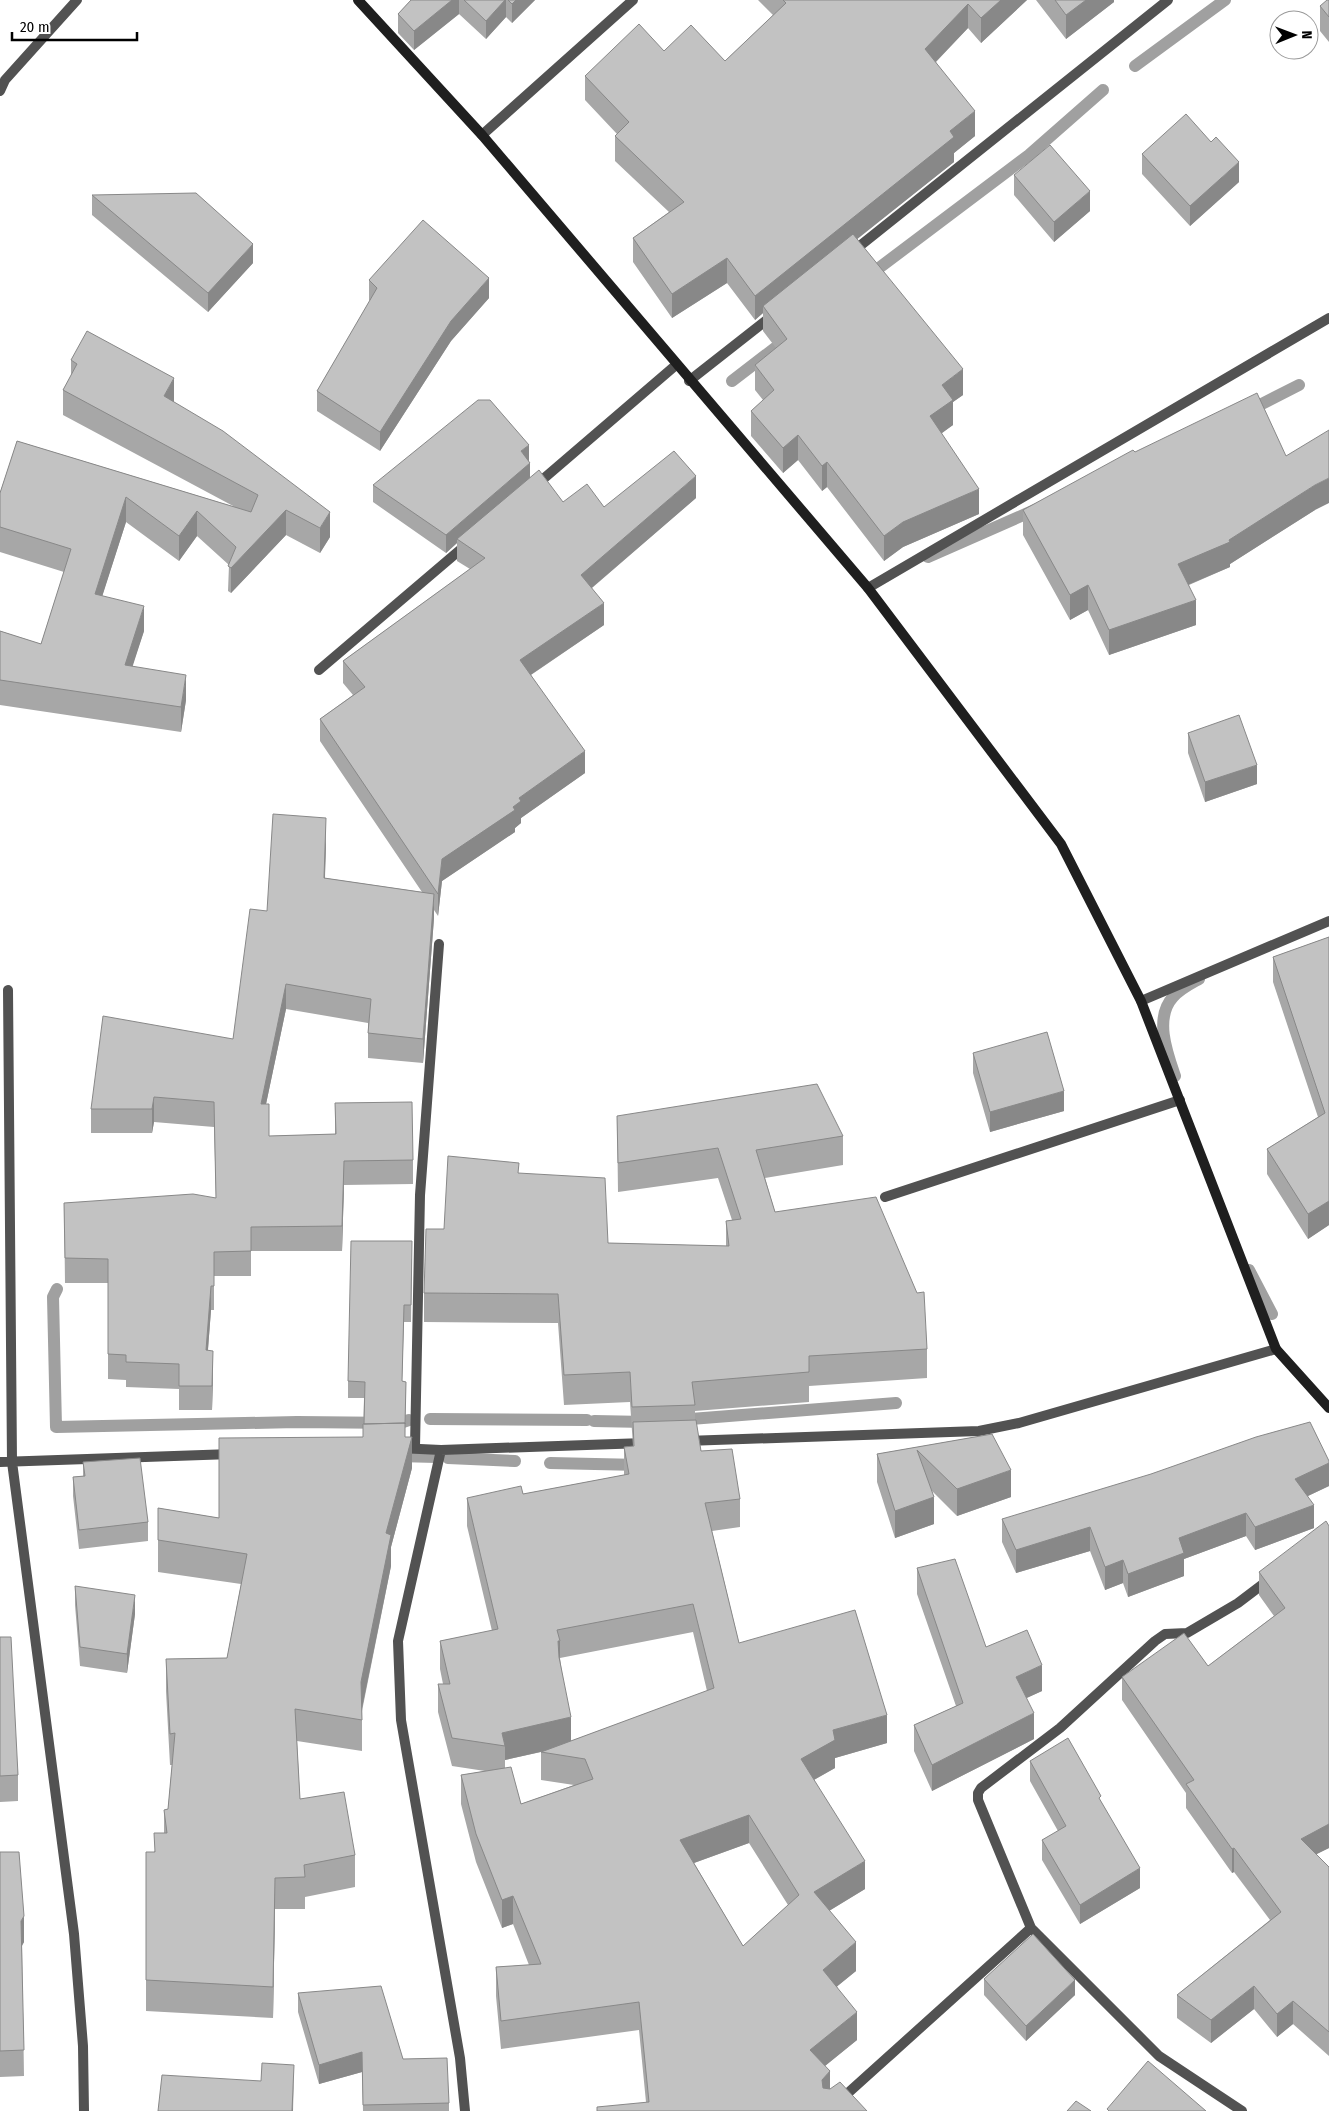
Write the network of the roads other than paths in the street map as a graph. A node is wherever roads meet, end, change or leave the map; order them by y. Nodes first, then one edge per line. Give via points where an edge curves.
1 (78, 0) edge
2 (358, 0) edge
3 (634, 0) edge
4 (1168, 0) edge
5 (0, 91) edge
6 (482, 135) junction
7 (844, 258) edge
8 (782, 307) edge
9 (1329, 318) edge
10 (676, 365) junction
11 (689, 381) junction
12 (524, 495) edge
13 (479, 534) edge
14 (868, 588) junction
15 (320, 670) dead end
16 (1329, 921) edge
17 (439, 944) dead end
18 (8, 990) dead end
19 (1141, 1001) junction
20 (1180, 1100) junction
21 (885, 1197) dead end
22 (1276, 1349) junction
23 (1329, 1408) edge
24 (650, 1442) edge
25 (670, 1442) edge
26 (415, 1447) junction
27 (386, 1448) edge
28 (441, 1450) junction
29 (238, 1454) edge
30 (0, 1462) edge
31 (12, 1462) junction
32 (1282, 1570) edge
33 (1031, 1928) junction
34 (84, 2111) edge
35 (464, 2111) edge
36 (828, 2111) edge
37 (1242, 2111) edge

1 - 5 street via 5,80
2 - 6 street
3 - 6 street
4 - 7 street
6 - 10 street
8 - 11 street
9 - 14 street
10 - 11 street
10 - 12 street
11 - 14 street
13 - 15 street
14 - 19 street via 1061,844
16 - 19 street
17 - 26 street via 420,1195
18 - 31 street
19 - 20 street
20 - 21 street
20 - 22 street
22 - 23 street
22 - 25 street via 1019,1423 979,1431
24 - 28 street
26 - 27 street
26 - 28 street
28 - 35 street via 398,1641 398,1678 401,1720 460,2058
29 - 31 street
30 - 31 street
31 - 34 street via 74,1934 83,2046
32 - 33 street via 1238,1603 1187,1633 1165,1634 1155,1641 1060,1728 981,1788 978,1800
33 - 36 street
33 - 37 street via 1159,2056

